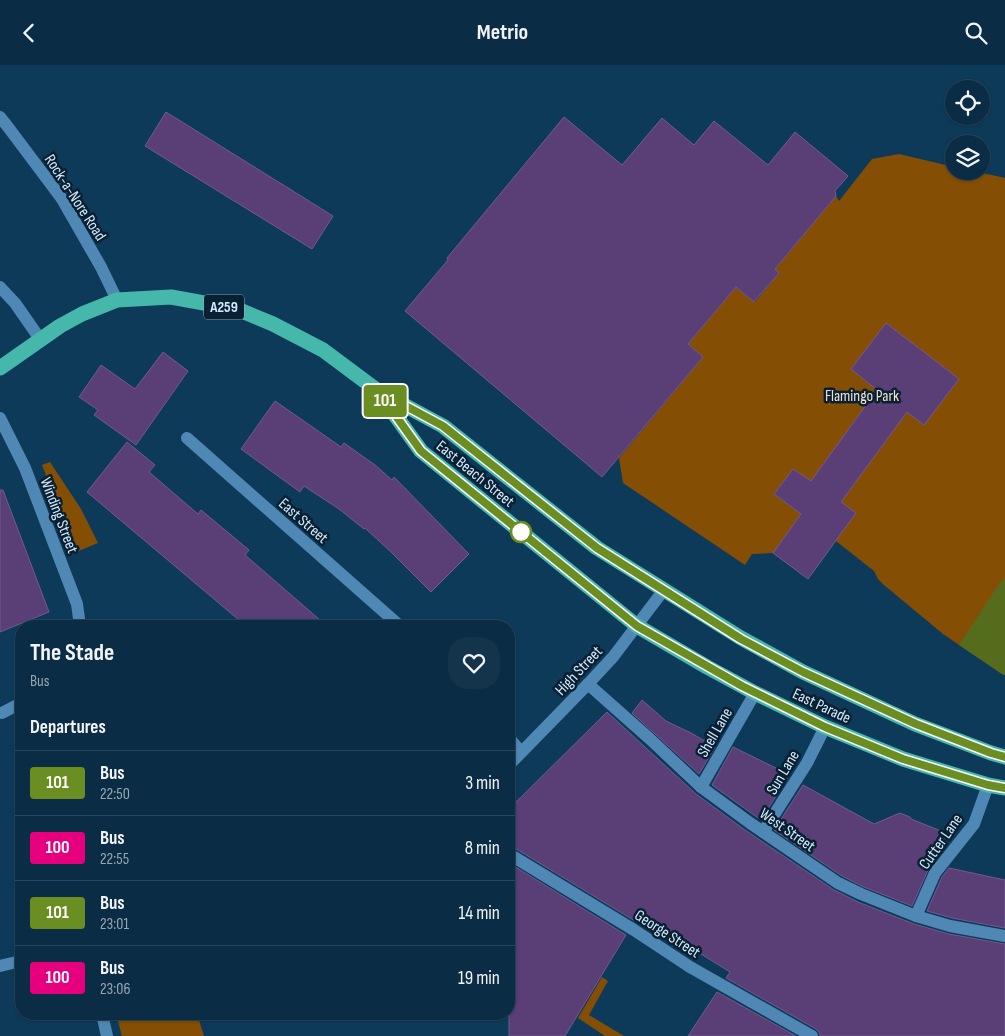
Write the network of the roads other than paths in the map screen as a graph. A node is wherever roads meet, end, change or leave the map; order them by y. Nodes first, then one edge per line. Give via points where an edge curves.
1 (0, 117) edge
2 (0, 287) edge
3 (117, 300) junction
4 (40, 339) junction
5 (0, 368) edge
6 (378, 391) junction
7 (0, 418) edge
8 (187, 438) dead end
9 (663, 591) junction
10 (79, 620) edge
11 (393, 620) edge
12 (637, 626) junction
13 (588, 685) junction
14 (755, 693) junction
15 (15, 706) edge
16 (2, 713) dead end
17 (825, 727) junction
18 (515, 745) edge
19 (521, 752) junction
20 (1005, 757) edge
21 (515, 758) edge
22 (988, 785) junction
23 (701, 787) junction
24 (1005, 788) edge
25 (763, 832) junction
26 (515, 858) edge
27 (916, 916) junction
28 (1005, 936) edge
29 (15, 962) edge
30 (0, 966) edge
31 (103, 1020) edge
32 (107, 1036) edge
33 (812, 1036) edge

1 - 3 street, Rock-a-Nore Road via 62,199
2 - 4 street
3 - 4 highway, East Beach Street / A259 via 82,314
3 - 6 highway, East Beach Street / A259 via 171,297 237,309 323,350
4 - 5 highway, A259
6 - 9 highway, East Beach Street / A259 via 443,426 597,548
6 - 12 highway, East Beach Street / A259 via 421,451
7 - 10 street, Winding Street via 25,468 77,604
8 - 11 street, East Street
9 - 12 street, High Street
9 - 20 highway, East Parade / A259 via 803,672 916,724
12 - 13 street, High Street
12 - 14 highway, East Parade / A259
13 - 19 street, High Street
13 - 23 street, West Street
14 - 17 highway, East Parade / A259
14 - 23 street, Shell Lane
15 - 16 street
17 - 22 highway, East Parade / A259 via 903,759
17 - 25 street, Sun Lane via 807,763
18 - 19 street
19 - 21 street, High Street
22 - 24 highway, East Parade / A259
22 - 27 street, Cutter Lane via 974,824 935,873
23 - 25 street, West Street
25 - 27 street, West Street via 838,883
26 - 33 street, George Street via 634,929 690,967
27 - 28 street, West Street
29 - 30 street
31 - 32 street

